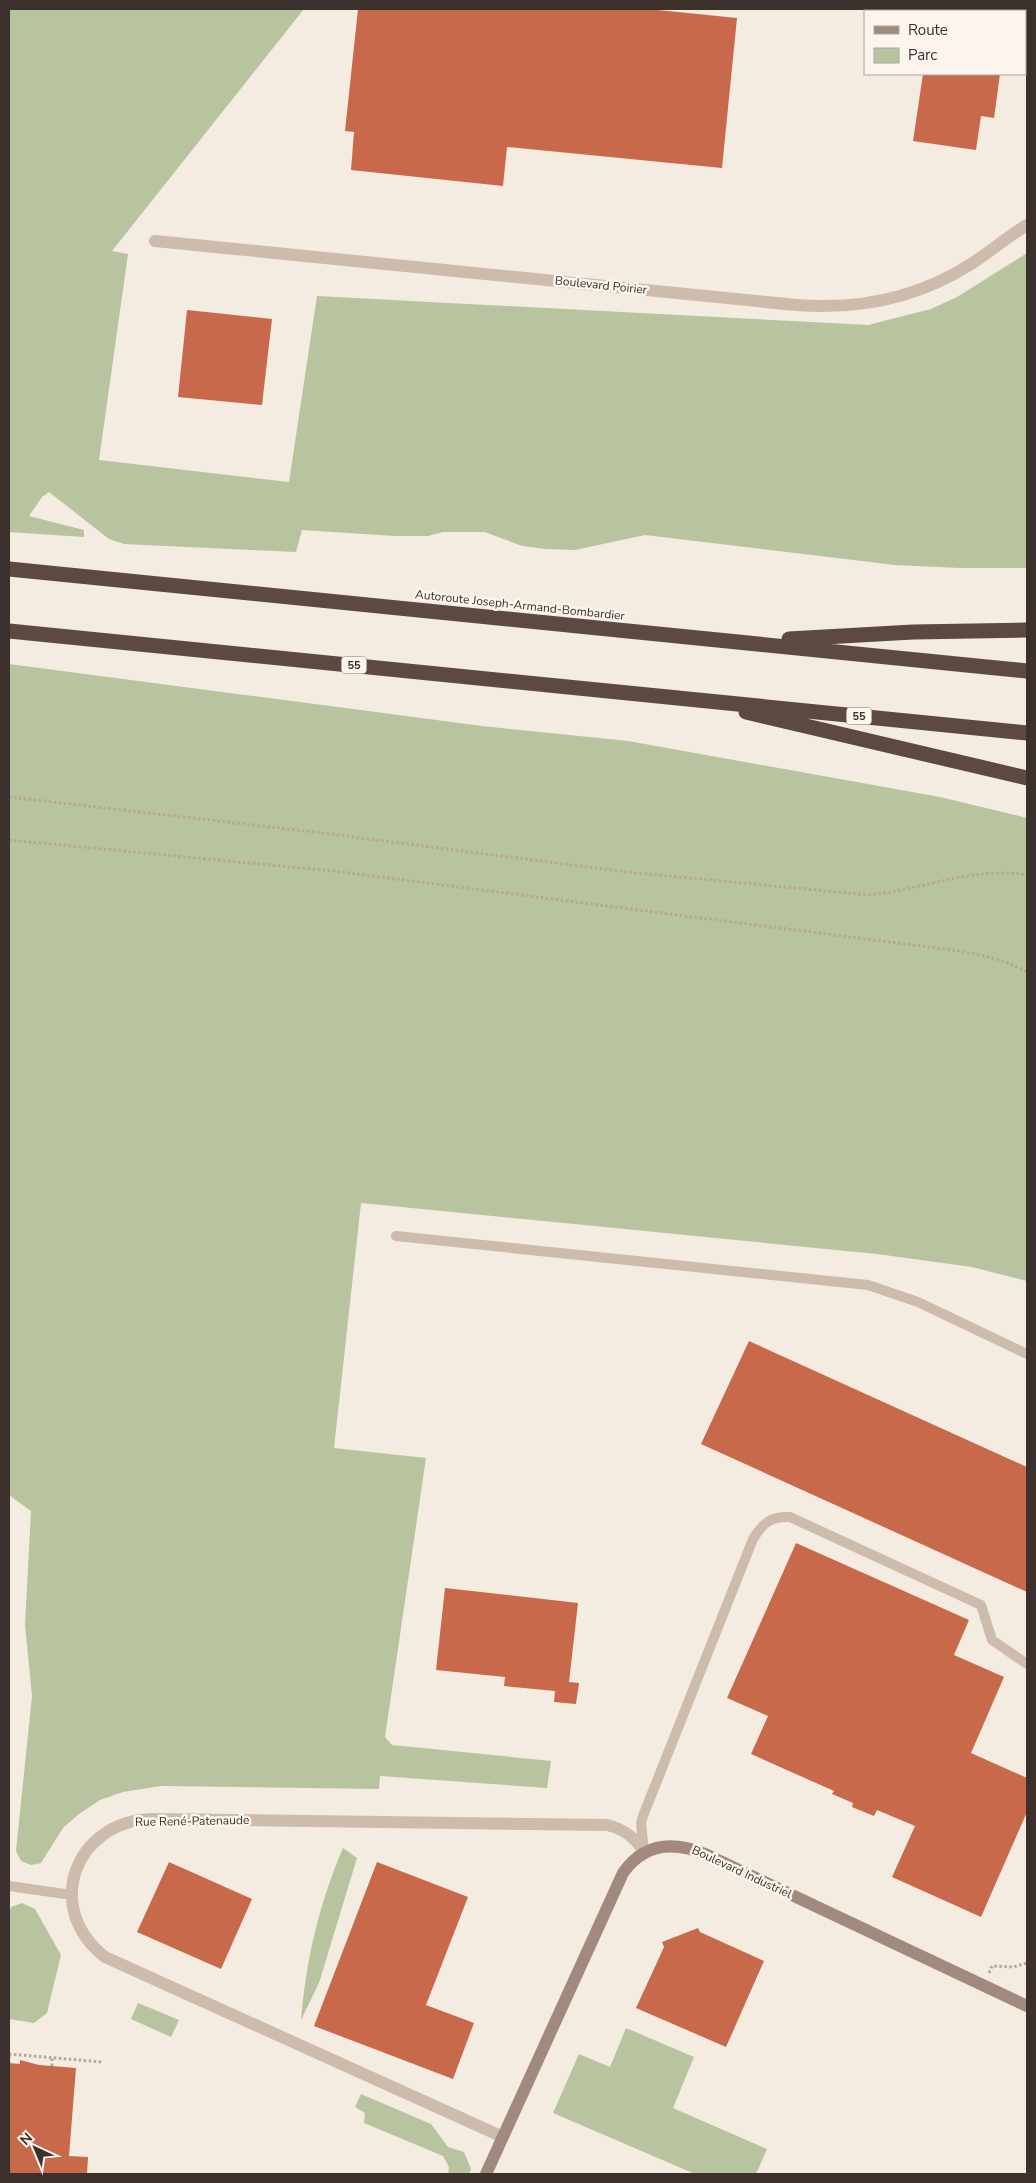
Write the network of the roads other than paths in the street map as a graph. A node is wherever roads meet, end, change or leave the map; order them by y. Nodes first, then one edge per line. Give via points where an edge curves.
1 (1027, 225) edge
2 (155, 241) dead end
3 (9, 569) edge
4 (1027, 630) edge
5 (9, 631) edge
6 (743, 642) junction
7 (1027, 670) edge
8 (691, 698) junction
9 (1027, 733) edge
10 (1027, 778) edge
11 (396, 1236) dead end
12 (1027, 1354) edge
13 (1027, 1664) edge
14 (644, 1852) junction
15 (9, 1886) edge
16 (72, 1895) junction
17 (1027, 2006) edge
18 (503, 2136) junction
19 (486, 2174) edge

1 - 2 street, Boulevard Poirier via 971,264 930,286 884,300 836,306 786,304
3 - 6 highway, Autoroute Joseph-Armand-Bombardier
4 - 6 highway via 913,632
5 - 8 highway, 55
6 - 7 highway, Autoroute Joseph-Armand-Bombardier
8 - 9 highway, 55
8 - 10 highway
11 - 12 lane via 868,1285 918,1302
13 - 14 lane via 992,1640 981,1605 790,1517 777,1516 768,1520 753,1539 643,1816
14 - 16 street, Rue René-Patenaude via 625,1831 607,1825 138,1820 112,1828 91,1845 76,1868
14 - 17 street, Boulevard Industriel via 666,1845 697,1850
14 - 18 street, Boulevard Industriel via 623,1873
15 - 16 lane
16 - 18 street, Rue René-Patenaude via 76,1919 83,1934 93,1947 112,1961
18 - 19 street, Boulevard Industriel

